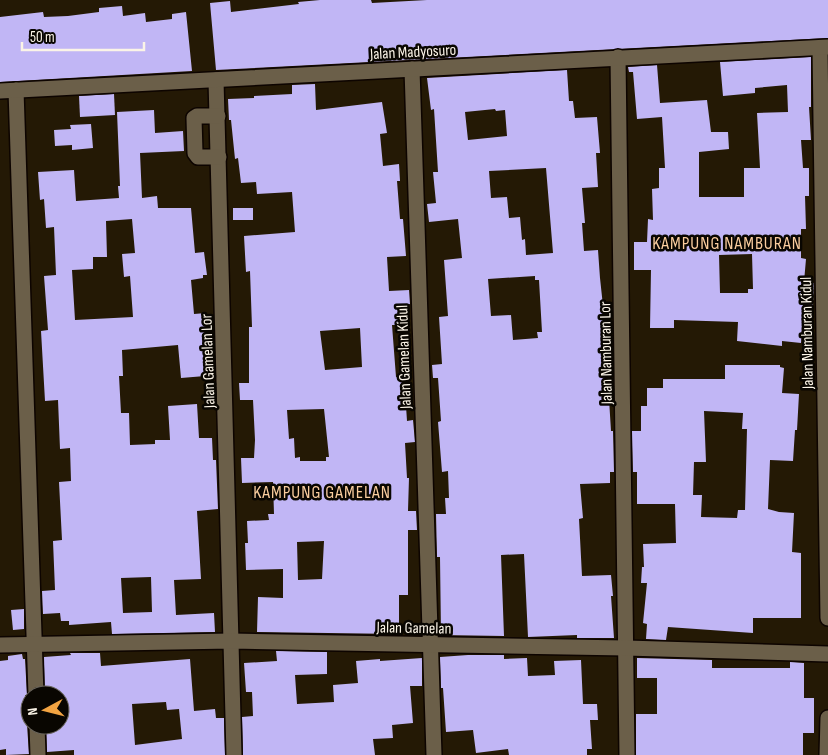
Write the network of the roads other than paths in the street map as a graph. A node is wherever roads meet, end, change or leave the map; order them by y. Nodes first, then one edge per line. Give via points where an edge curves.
1 (824, 47) edge
2 (618, 57) junction
3 (412, 69) junction
4 (216, 80) junction
5 (16, 90) junction
6 (0, 91) edge
7 (218, 116) junction
8 (219, 157) junction
9 (828, 618) edge
10 (232, 641) junction
11 (430, 644) junction
12 (0, 645) edge
13 (35, 646) junction
14 (626, 648) junction
15 (828, 654) edge
16 (36, 685) edge
17 (828, 718) edge
18 (37, 735) edge
19 (38, 755) edge
20 (234, 755) edge
21 (434, 755) edge
22 (627, 755) edge
23 (827, 755) edge

1 - 2 street, Jalan Madyosuro
1 - 9 street, Jalan Namburan Kidul
2 - 3 street, Jalan Madyosuro
2 - 14 street, Jalan Namburan Lor
3 - 4 street, Jalan Madyosuro
3 - 11 street, Jalan Gamelan Kidul
4 - 5 street, Jalan Madyosuro
4 - 7 street, Jalan Gamelan Lor
5 - 6 street, Jalan Madyosuro
5 - 13 street
7 - 8 street, Jalan Gamelan Lor
7 - 8 street via 194,118 195,153 198,157
8 - 10 street, Jalan Gamelan Lor
10 - 11 street, Jalan Gamelan
10 - 13 street, Jalan Gamelan
10 - 20 street, Jalan Gamelan Lor
11 - 14 street, Jalan Gamelan
11 - 21 street, Jalan Gamelan Kidul
12 - 13 street, Jalan Gamelan
13 - 16 street
14 - 15 street, Jalan Gamelan
14 - 22 street, Jalan Namburan Lor
17 - 23 street
18 - 19 street

